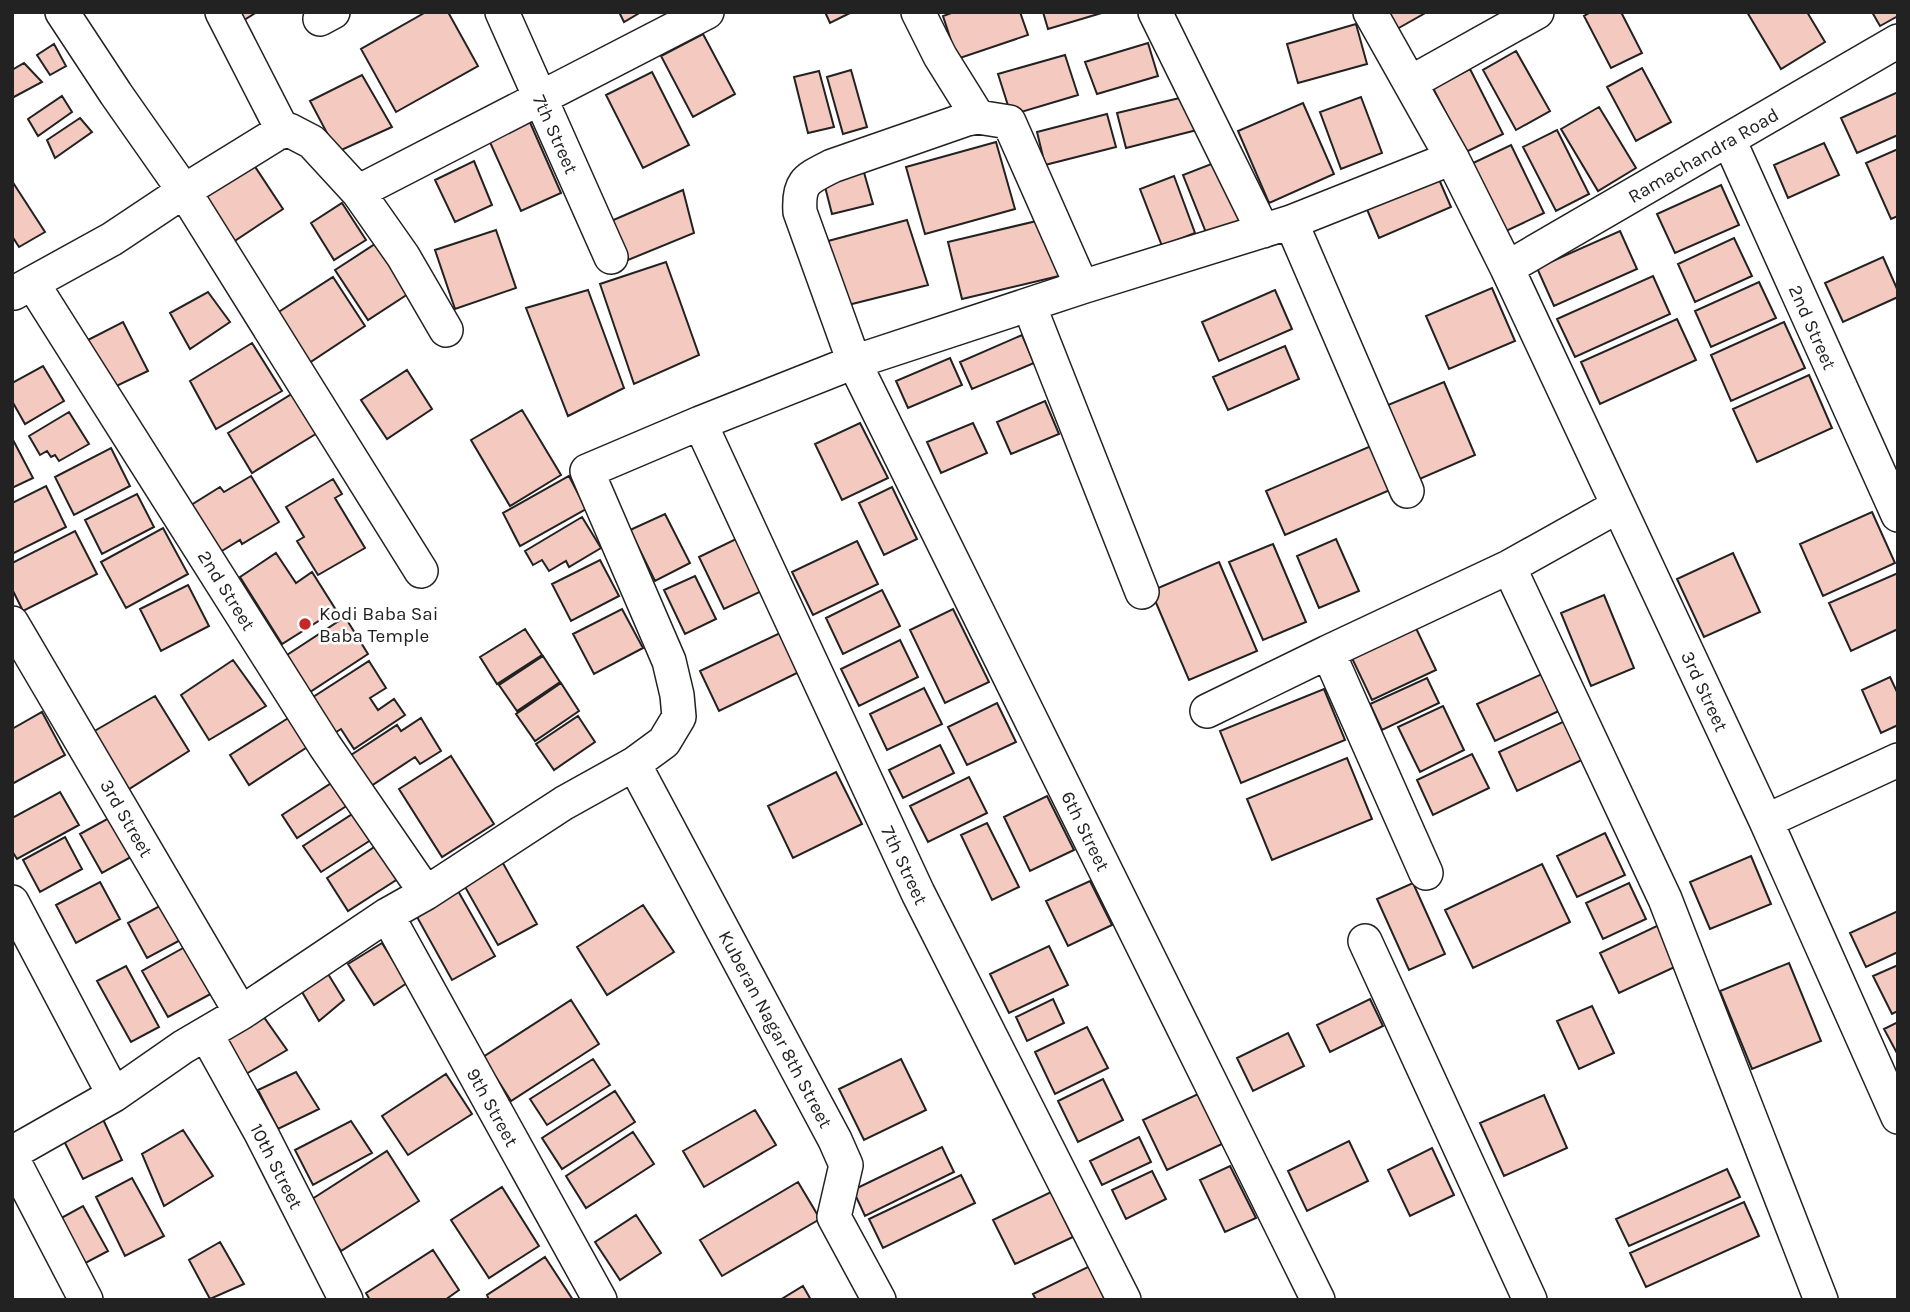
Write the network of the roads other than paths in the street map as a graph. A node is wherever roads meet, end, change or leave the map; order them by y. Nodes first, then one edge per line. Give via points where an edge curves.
1 (62, 12) edge
2 (222, 12) edge
3 (502, 12) edge
4 (707, 12) edge
5 (918, 12) edge
6 (1155, 12) edge
7 (1370, 12) edge
8 (1537, 12) edge
9 (1898, 41) edge
10 (1410, 83) junction
11 (540, 98) junction
12 (978, 117) junction
13 (283, 131) junction
14 (1729, 140) junction
15 (1452, 158) junction
16 (184, 191) junction
17 (358, 192) junction
18 (1277, 227) junction
19 (611, 257) dead end
20 (1507, 268) junction
21 (1082, 287) junction
22 (23, 289) edge
23 (1029, 305) junction
24 (446, 330) dead end
25 (854, 362) junction
26 (700, 423) junction
27 (1407, 491) dead end
28 (1618, 506) junction
29 (1898, 514) edge
30 (1509, 568) junction
31 (421, 570) dead end
32 (1142, 592) dead end
33 (12, 623) edge
34 (1328, 652) junction
35 (1207, 711) dead end
36 (1898, 760) edge
37 (634, 764) junction
38 (1766, 821) junction
39 (1426, 873) dead end
40 (426, 893) junction
41 (12, 902) edge
42 (387, 915) junction
43 (1366, 941) dead end
44 (241, 1013) junction
45 (206, 1034) junction
46 (114, 1095) junction
47 (1898, 1117) edge
48 (12, 1153) edge
49 (12, 1158) edge
50 (86, 1300) edge
51 (346, 1300) edge
52 (600, 1300) edge
53 (879, 1300) edge
54 (1124, 1300) edge
55 (1318, 1300) edge
56 (1530, 1300) edge
57 (1821, 1300) edge

1 - 16 street
2 - 13 street
3 - 11 street, 7th Street
4 - 11 street
5 - 12 street
6 - 18 street
7 - 10 street, 3rd Street
8 - 10 street
9 - 14 street, Ramachandra Road
10 - 15 street, 3rd Street
11 - 17 street
11 - 19 street, 7th Street
12 - 21 street via 1009,122
12 - 25 street, 6th Street via 832,166 803,186 800,212
13 - 16 street
13 - 17 street via 312,142
14 - 20 street, Ramachandra Road
14 - 29 street, 2nd Street
15 - 18 street
15 - 20 street, 3rd Street
16 - 22 street via 112,239
16 - 31 street
17 - 24 street via 403,256
18 - 21 street
18 - 27 street
20 - 28 street, 3rd Street
21 - 23 street
22 - 40 street, 2nd Street
23 - 25 street
23 - 32 street
25 - 26 street
25 - 55 street, 6th Street
26 - 37 street via 587,471 669,661 677,695 679,717 664,742
26 - 54 street, 7th Street via 918,893
28 - 30 street
28 - 38 street, 3rd Street
30 - 34 street
30 - 57 street via 1665,899
33 - 44 street, 3rd Street
34 - 35 street
34 - 39 street
36 - 38 street
37 - 40 street via 564,803
37 - 53 street, Kuberan Nagar 8th Street via 846,1165 834,1217
38 - 47 street, 3rd Street
40 - 42 street
41 - 46 street
42 - 44 street
42 - 52 street, 9th Street
43 - 56 street
44 - 45 street
45 - 46 street
45 - 51 street, 10th Street
46 - 48 street
49 - 50 street

